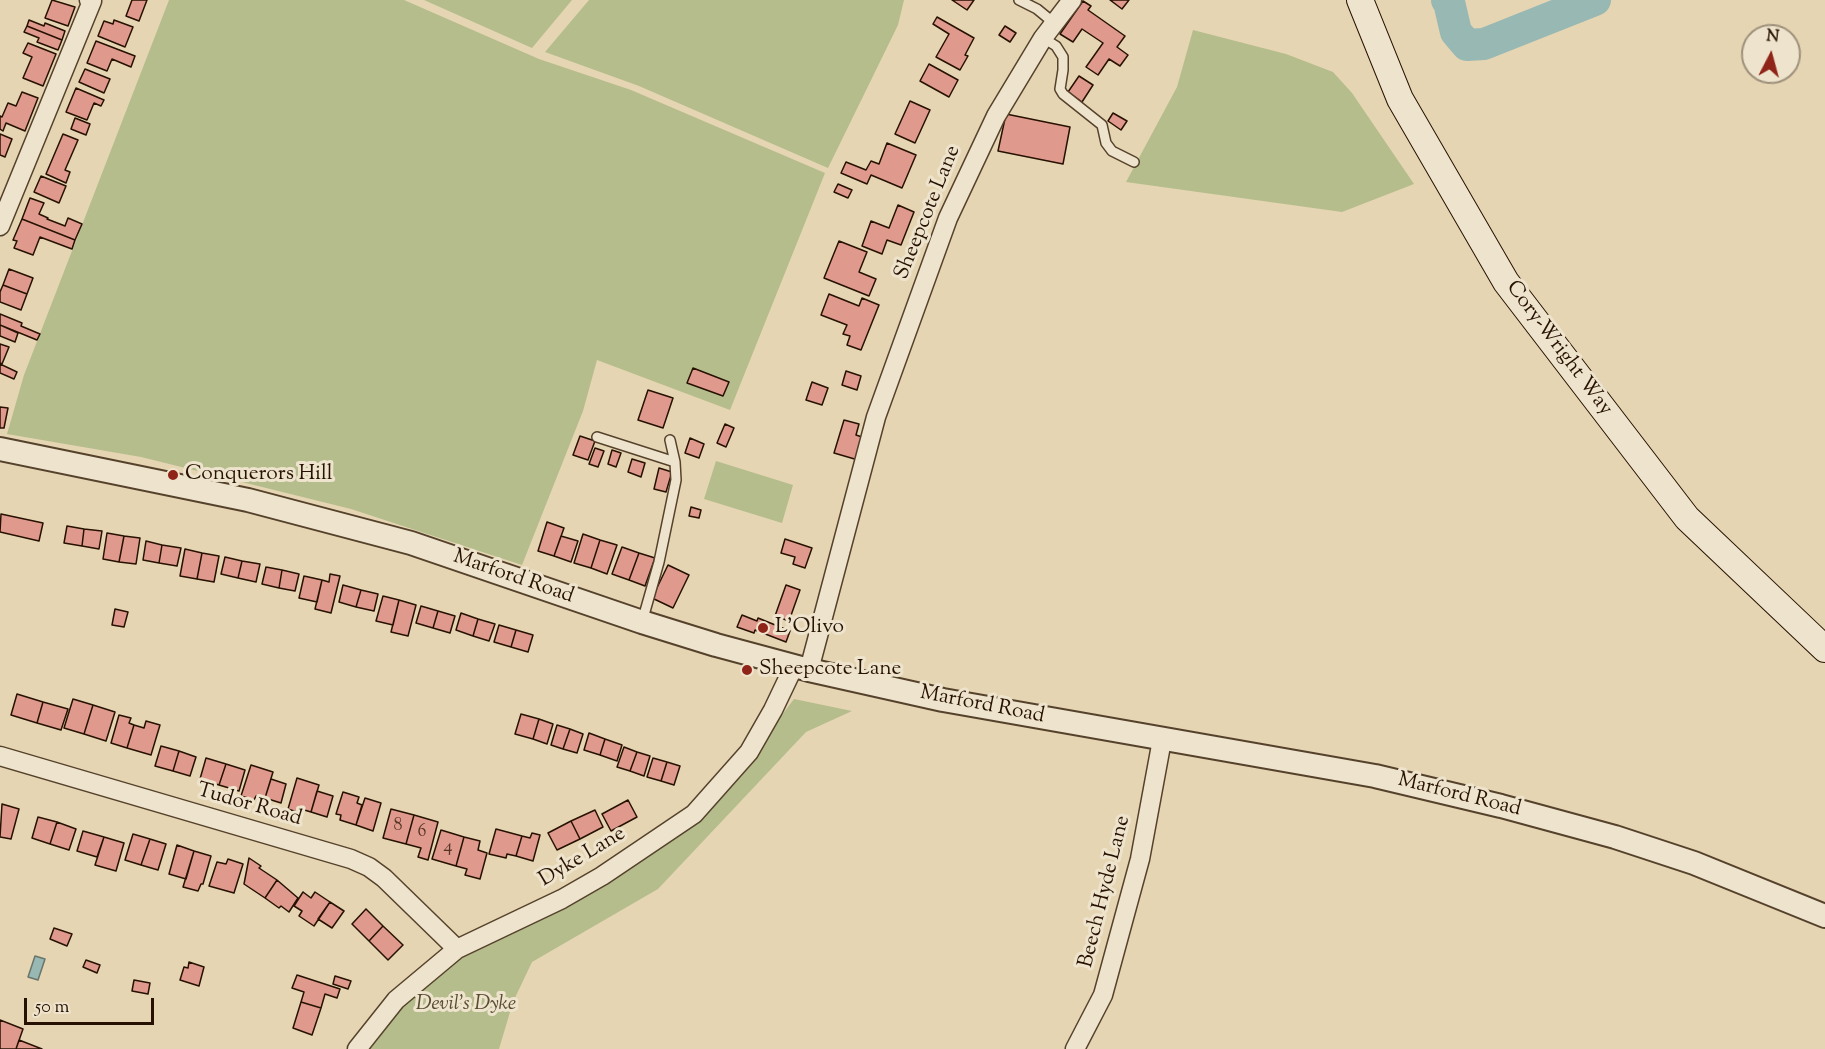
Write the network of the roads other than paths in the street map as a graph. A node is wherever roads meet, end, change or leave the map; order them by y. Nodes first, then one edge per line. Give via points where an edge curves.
1 (89, 0) edge
2 (1019, 0) edge
3 (1072, 0) edge
4 (1360, 0) edge
5 (1054, 23) junction
6 (1043, 38) junction
7 (1134, 162) dead end
8 (0, 226) edge
9 (597, 437) dead end
10 (670, 440) dead end
11 (0, 449) edge
12 (675, 462) junction
13 (642, 622) junction
14 (1825, 649) edge
15 (802, 668) junction
16 (1162, 740) junction
17 (0, 756) edge
18 (1825, 916) edge
19 (457, 949) junction
20 (357, 1049) edge
21 (1075, 1049) edge

1 - 8 street via 92,2
2 - 5 lane
3 - 5 street, Sheepcote Lane
4 - 14 main road, Cory-Wright Way via 1400,99 1506,282 1688,518
5 - 6 street, Sheepcote Lane
6 - 7 lane via 1056,46 1063,57 1063,94 1102,125 1112,151
6 - 15 street, Sheepcote Lane via 996,116 948,218 876,417
9 - 12 lane
10 - 12 lane
11 - 13 street, Marford Road via 248,500 411,543
12 - 13 lane via 674,492
13 - 15 street, Marford Road
15 - 16 street, Marford Road via 943,700
15 - 19 street, Dyke Lane via 749,752 694,814 562,899
16 - 18 street, Marford Road via 1374,776 1502,806 1694,863
16 - 21 street, Beech Hyde Lane via 1140,859 1103,995
17 - 19 street, Tudor Road via 351,859 384,878
19 - 20 street, Dyke Lane via 396,1000

